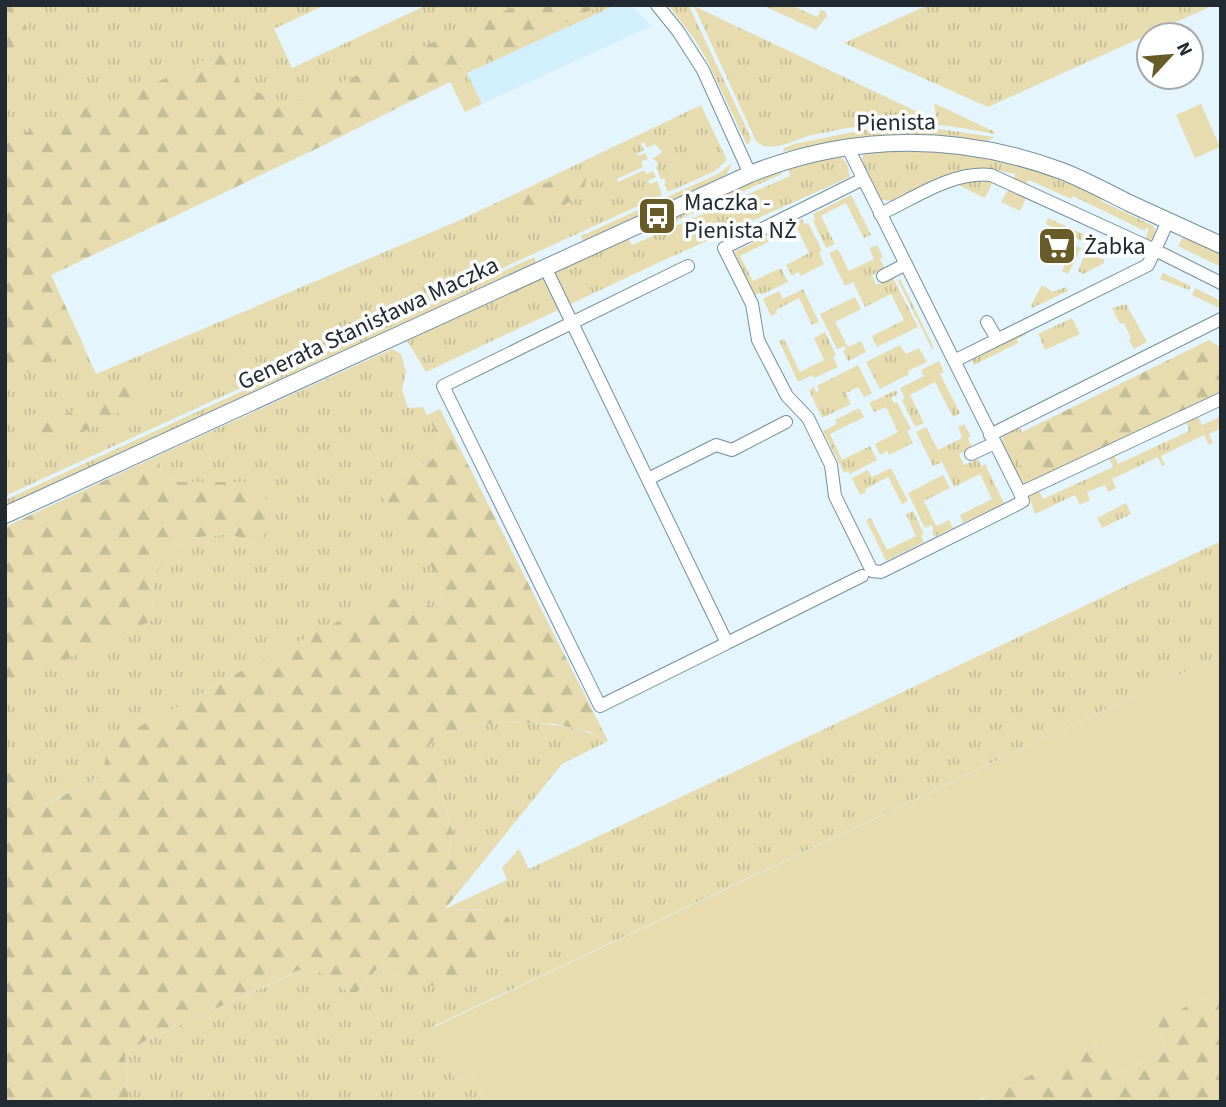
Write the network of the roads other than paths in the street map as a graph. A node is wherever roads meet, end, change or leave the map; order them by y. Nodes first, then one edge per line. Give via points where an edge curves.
1 (657, 5) edge
2 (847, 146) junction
3 (751, 174) junction
4 (863, 179) junction
5 (880, 214) junction
6 (1168, 221) junction
7 (1221, 245) edge
8 (1155, 250) junction
9 (906, 264) junction
10 (688, 266) dead end
11 (545, 267) junction
12 (883, 276) dead end
13 (1221, 284) edge
14 (1221, 319) edge
15 (988, 322) dead end
16 (572, 323) junction
17 (997, 340) junction
18 (954, 361) junction
19 (1221, 399) edge
20 (786, 422) dead end
21 (993, 439) junction
22 (971, 454) dead end
23 (648, 479) junction
24 (1020, 493) junction
25 (5, 515) edge
26 (862, 576) dead end
27 (727, 643) junction

1 - 3 street via 703,71
2 - 3 street, Pienista
2 - 4 street
2 - 6 street, Pienista via 926,142 997,152 1064,172
3 - 11 street, Generała Stanisława Maczka
4 - 5 street
4 - 24 street via 724,248 752,304 758,340 787,397 808,418 831,465 835,496 872,571 881,572 1016,505 1023,501
5 - 8 street via 952,180 991,175
5 - 9 street
6 - 7 street, Pienista
6 - 8 street
8 - 13 street
8 - 17 street via 1144,267
9 - 12 street
9 - 18 street
10 - 16 street
11 - 16 street
11 - 25 street, Generała Stanisława Maczka
14 - 21 street
15 - 17 street
16 - 23 street
16 - 27 street via 443,386 600,706
17 - 18 street
18 - 21 street
19 - 24 street
20 - 23 street via 732,450 716,445
21 - 22 street
21 - 24 street
23 - 27 street
26 - 27 street

